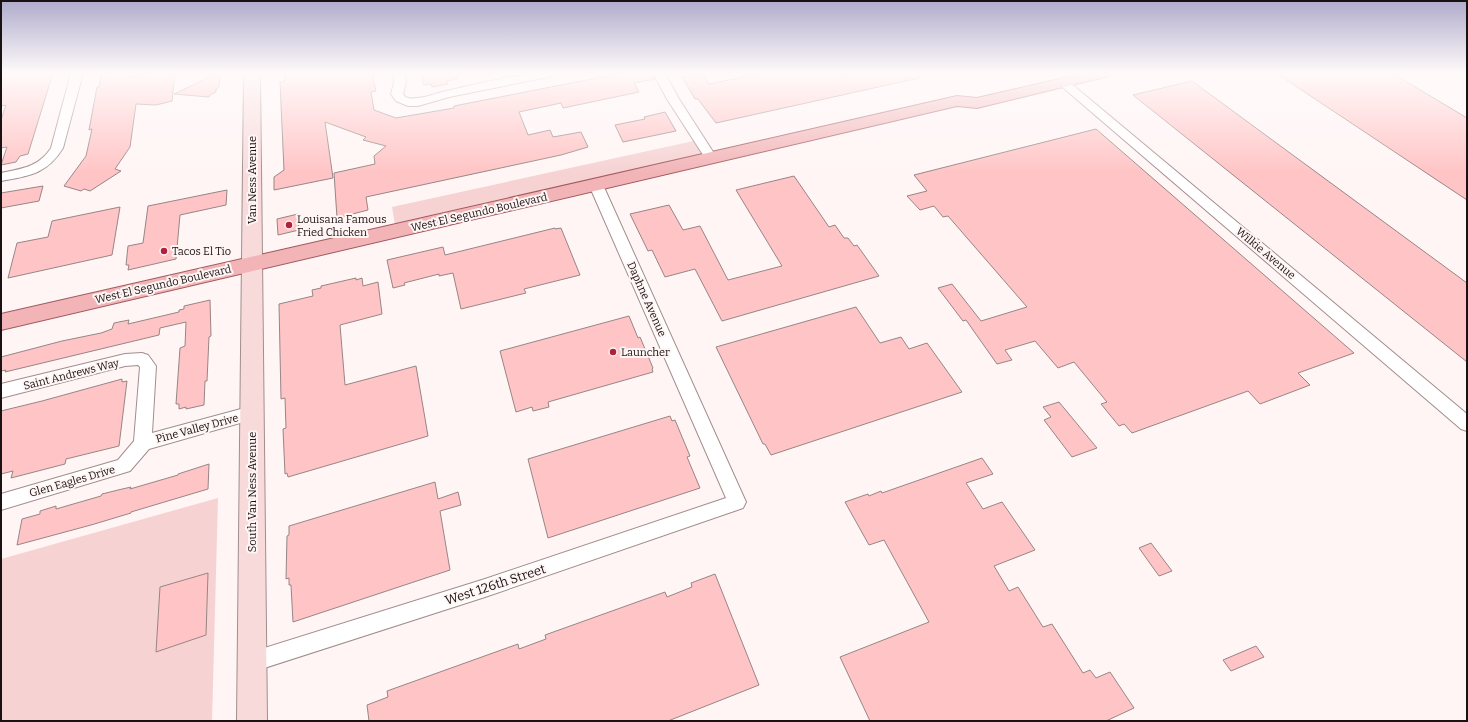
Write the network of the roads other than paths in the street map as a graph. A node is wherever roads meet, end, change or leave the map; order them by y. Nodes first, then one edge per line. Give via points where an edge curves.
1 (68, 107) edge
2 (252, 107) edge
3 (677, 107) edge
4 (932, 107) edge
5 (1093, 107) edge
6 (711, 158) junction
7 (1, 177) edge
8 (596, 185) junction
9 (252, 264) junction
10 (1, 322) edge
11 (1, 391) edge
12 (252, 413) junction
13 (1467, 424) edge
14 (142, 443) junction
15 (1, 502) edge
16 (737, 502) joint
17 (252, 662) junction
18 (252, 721) edge

1 - 7 street via 52,158 46,164 26,172
2 - 9 main road, Van Ness Avenue
3 - 6 street
4 - 6 main road, West El Segundo Boulevard
5 - 13 street, Wilkie Avenue
6 - 8 main road, West El Segundo Boulevard
8 - 9 main road, West El Segundo Boulevard
8 - 16 street, Daphne Avenue
9 - 10 main road, West El Segundo Boulevard
9 - 12 main road, South Van Ness Avenue
11 - 14 street, Saint Andrews Way via 125,360 142,359 148,366
12 - 14 street, Pine Valley Drive
12 - 17 main road, South Van Ness Avenue
14 - 15 street, Glen Eagles Drive via 124,466
16 - 17 street, West 126th Street via 492,585
17 - 18 main road, South Van Ness Avenue

